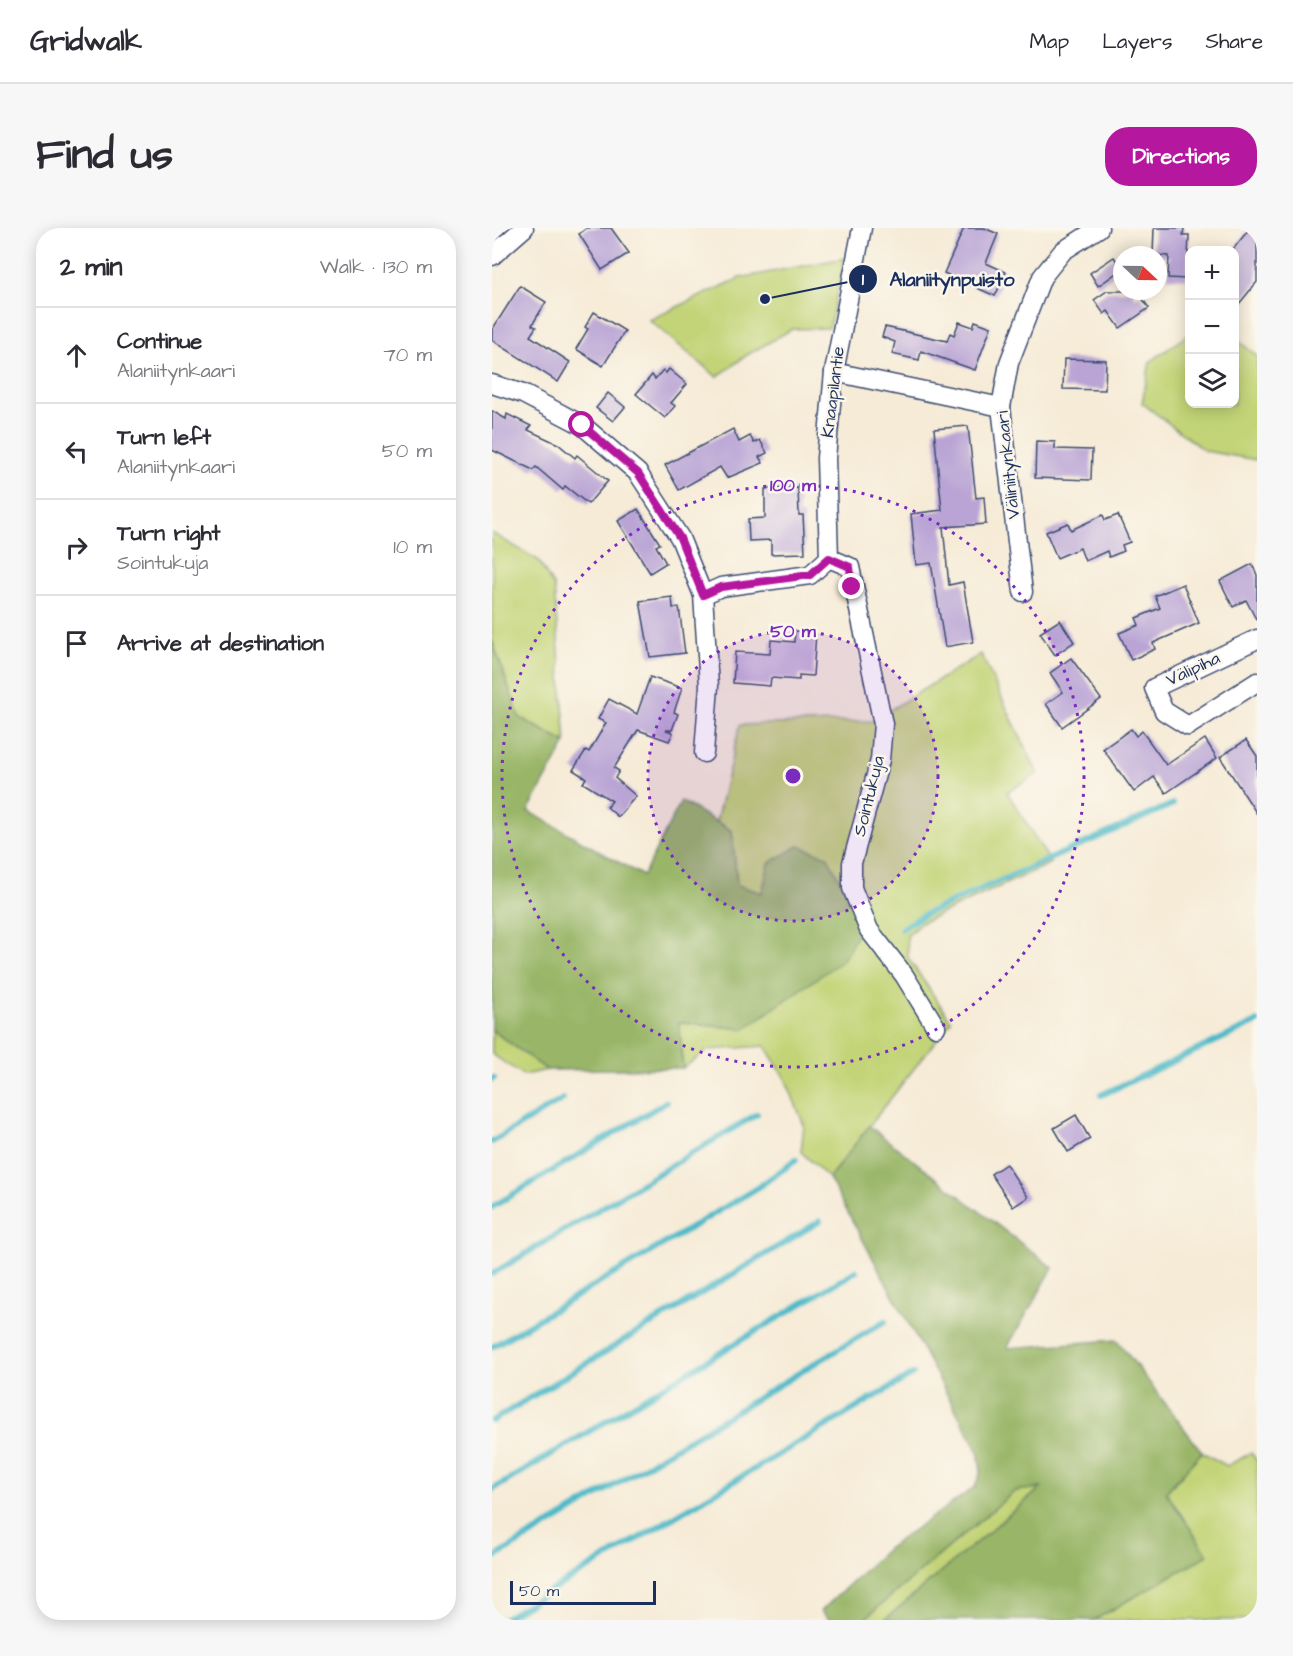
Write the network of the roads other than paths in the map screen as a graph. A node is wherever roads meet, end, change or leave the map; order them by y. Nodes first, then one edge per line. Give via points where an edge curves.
1 (524, 228) edge
2 (862, 228) edge
3 (1099, 228) edge
4 (492, 256) edge
5 (834, 372) junction
6 (492, 384) edge
7 (1001, 407) junction
8 (829, 558) junction
9 (1023, 592) dead end
10 (703, 595) junction
11 (1257, 639) edge
12 (1257, 682) edge
13 (704, 753) dead end
14 (936, 1027) dead end

1 - 4 street
2 - 5 street, Knaapilantie
3 - 7 street, Väliniitynkaari via 1063,251 1042,277 1009,363
5 - 7 street
5 - 8 street, Knaapilantie via 826,458
6 - 10 street via 523,394 582,425 638,473 680,538
7 - 9 street, Väliniitynkaari
8 - 10 street via 810,575 721,587
8 - 14 street, Sointukuja via 850,567 884,724 880,760 852,863 852,888 869,930 904,975
10 - 13 street via 709,687
11 - 12 street, Välipiha via 1154,688 1164,711 1188,726

